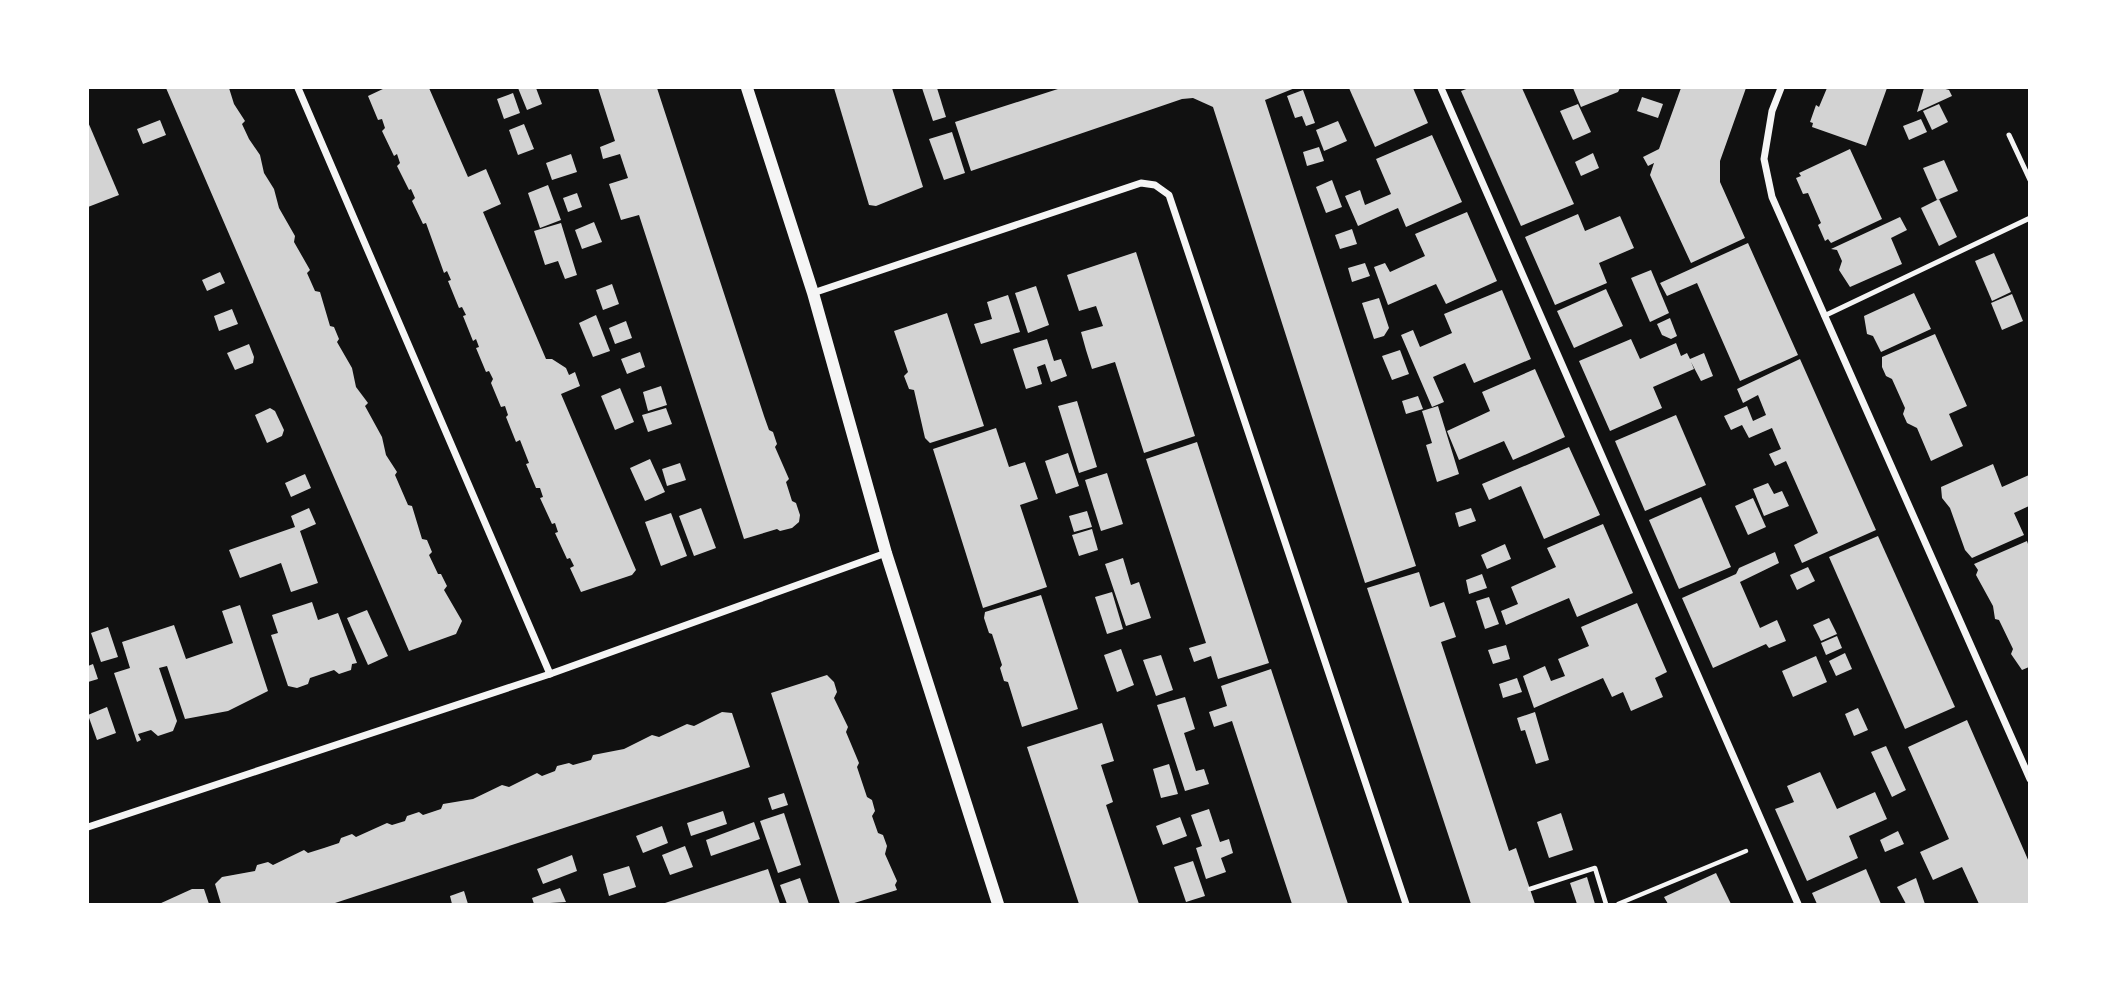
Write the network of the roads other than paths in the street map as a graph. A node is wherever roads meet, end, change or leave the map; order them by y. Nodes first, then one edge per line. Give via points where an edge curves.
1 (298, 88) edge
2 (747, 88) edge
3 (1441, 88) edge
4 (1781, 88) edge
5 (2009, 135) dead end
6 (2029, 180) edge
7 (2029, 218) edge
8 (813, 293) junction
9 (1824, 316) junction
10 (886, 553) junction
11 (550, 674) junction
12 (2029, 779) edge
13 (88, 827) edge
14 (998, 905) edge
15 (1406, 905) edge
16 (1798, 905) edge

1 - 11 street
2 - 8 street
3 - 16 street
4 - 9 street via 1772,111 1765,159 1772,197
5 - 6 lane
7 - 9 lane
8 - 10 street
8 - 15 street via 1141,183 1155,185 1169,195
9 - 12 street
10 - 11 street
10 - 14 street
11 - 13 street

